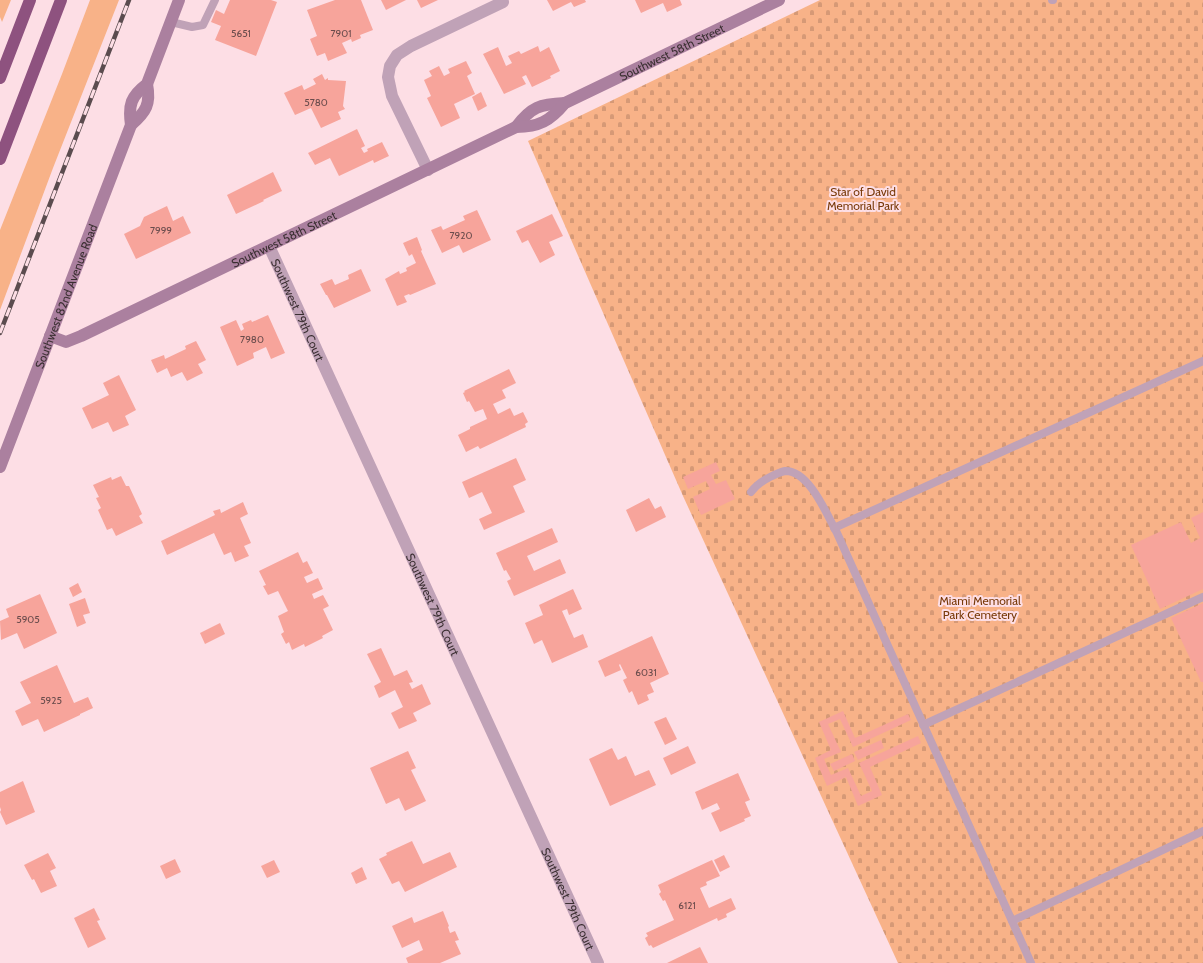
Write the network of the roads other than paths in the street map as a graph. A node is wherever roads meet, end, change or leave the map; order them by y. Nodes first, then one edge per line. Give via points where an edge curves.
1 (30, 0) edge
2 (61, 0) edge
3 (179, 0) edge
4 (215, 0) edge
5 (779, 0) edge
6 (503, 2) dead end
7 (171, 22) junction
8 (0, 78) edge
9 (564, 103) junction
10 (516, 127) junction
11 (0, 159) edge
12 (428, 170) junction
13 (269, 246) junction
14 (50, 336) junction
15 (1203, 361) edge
16 (0, 467) edge
17 (751, 492) dead end
18 (834, 528) junction
19 (1203, 597) edge
20 (923, 726) junction
21 (1203, 831) edge
22 (1012, 922) junction
23 (598, 963) edge
24 (1031, 963) edge

1 - 8 highway
2 - 11 highway
3 - 7 street, Southwest 82nd Avenue Road
4 - 7 lane via 203,25 192,28
5 - 9 street, Southwest 58th Street
6 - 12 street via 408,48 397,55 390,66 389,83 392,96
7 - 14 street, Southwest 82nd Avenue Road via 147,84 131,102 131,125
9 - 10 street, Southwest 58th Street via 539,106 526,115
9 - 10 street, Southwest 58th Street via 547,121
10 - 12 street, Southwest 58th Street
12 - 13 street, Southwest 58th Street
13 - 14 street, Southwest 58th Street via 73,340 66,342
13 - 23 street, Southwest 79th Court
14 - 16 street, Southwest 82nd Avenue Road
15 - 18 lane
17 - 18 lane via 755,486 775,474 785,471 799,475 819,500
18 - 20 lane
19 - 20 lane
20 - 22 lane
21 - 22 lane
22 - 24 lane

